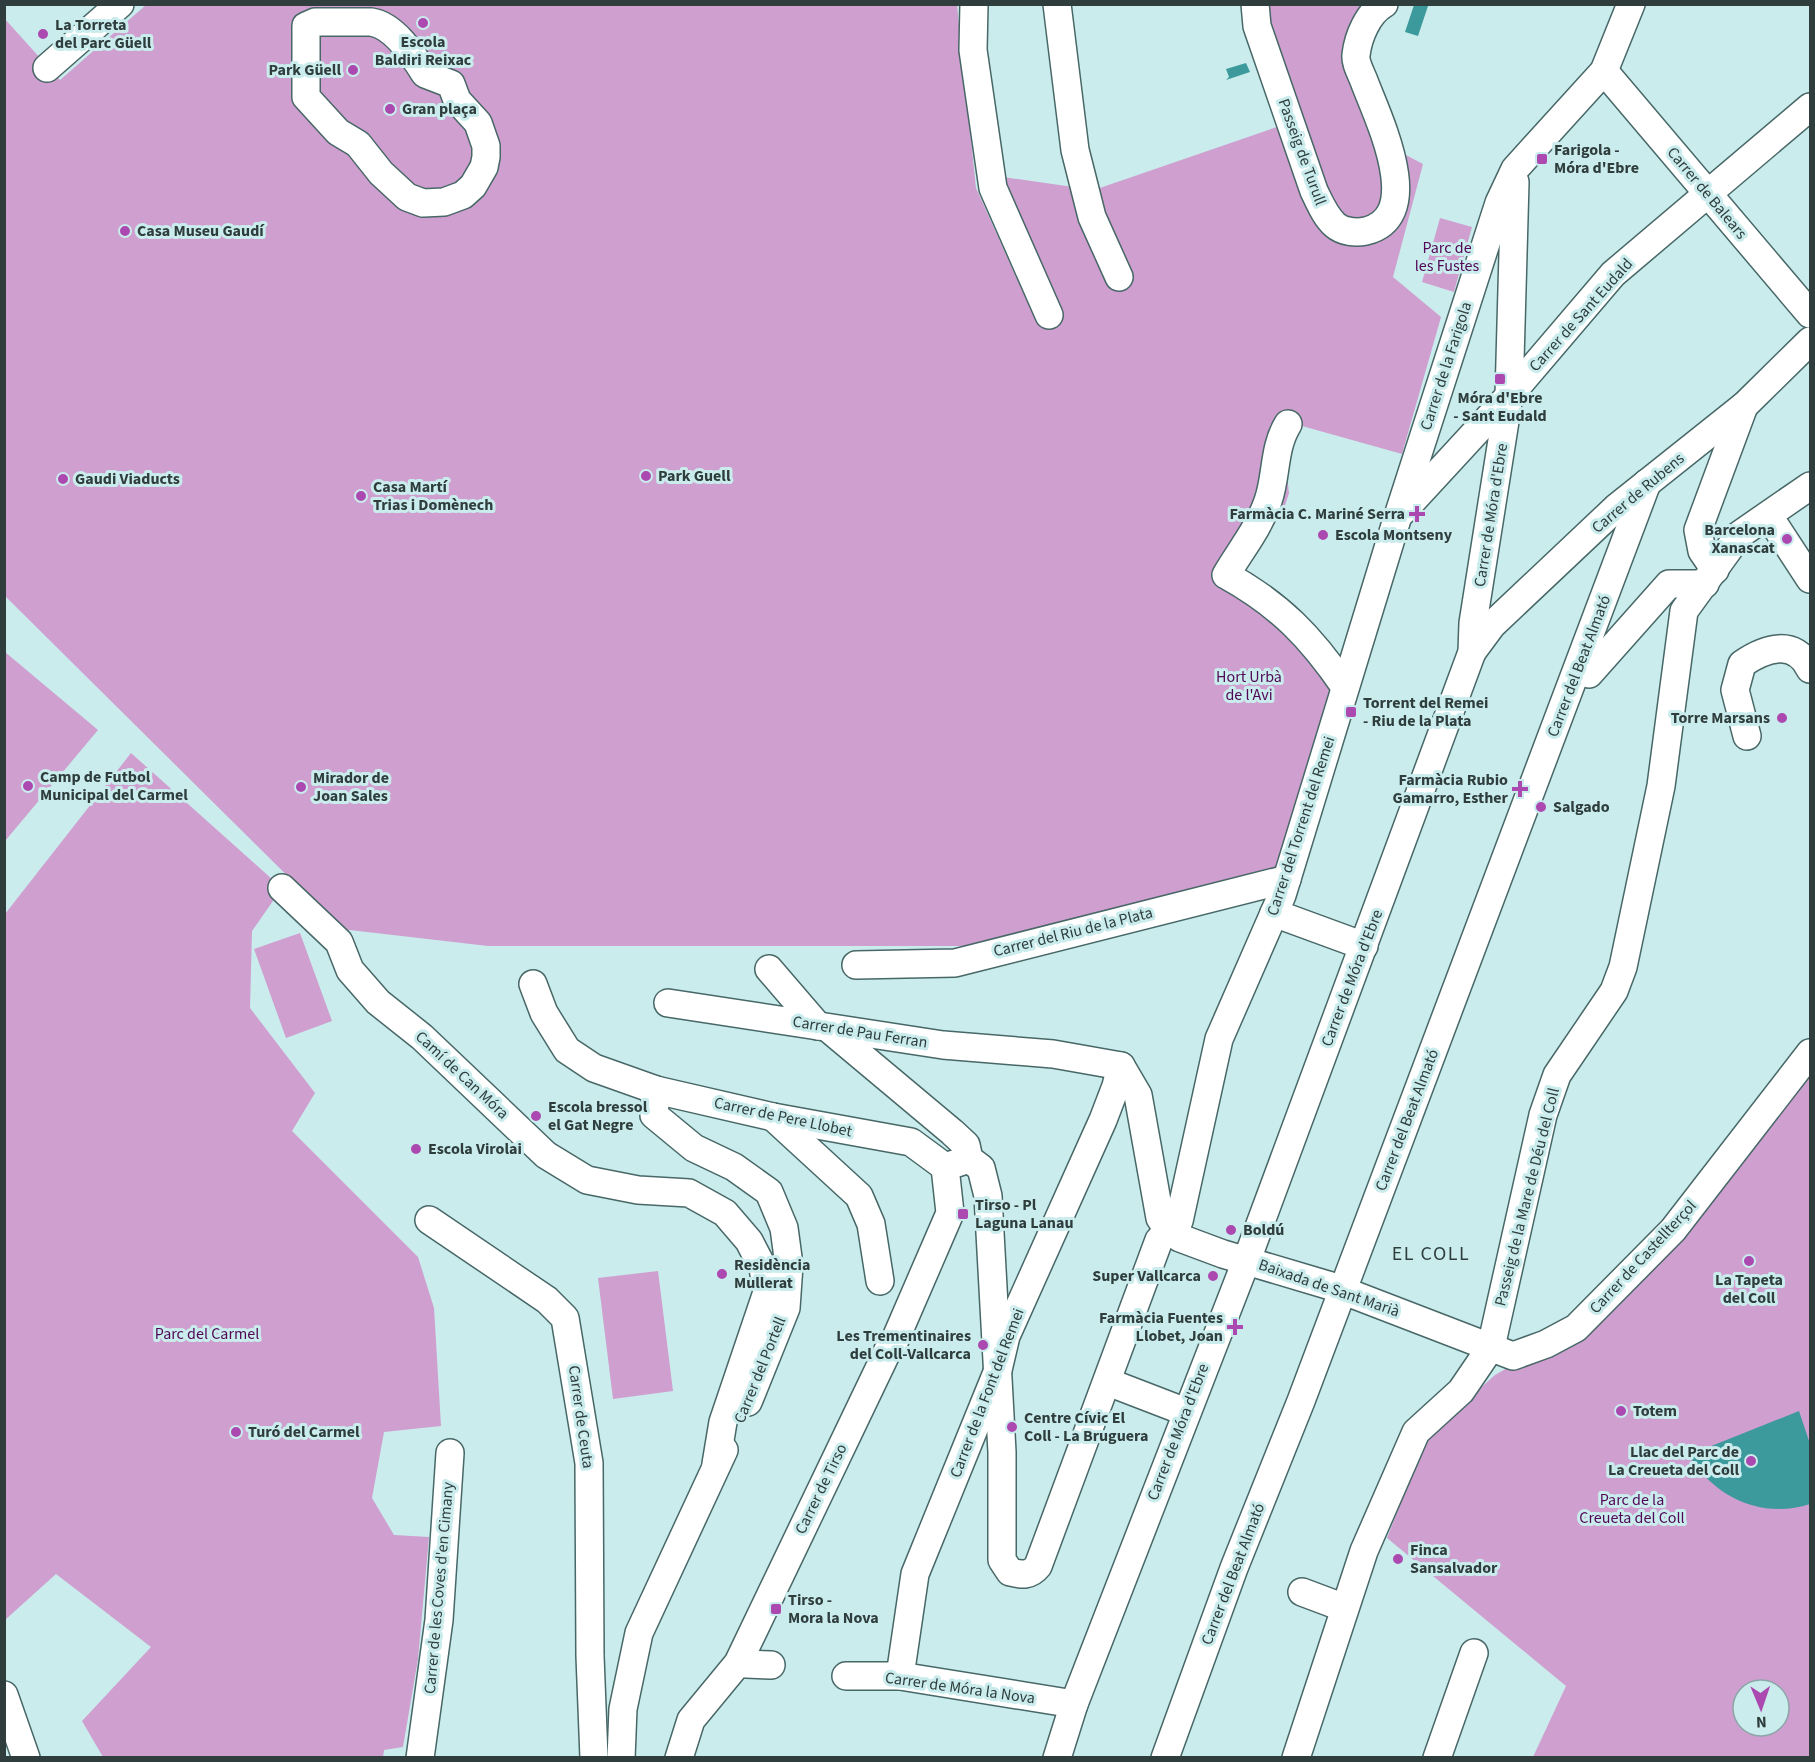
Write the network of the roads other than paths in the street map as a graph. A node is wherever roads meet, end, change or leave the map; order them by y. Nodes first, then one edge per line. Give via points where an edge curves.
1 (120, 4) edge
2 (974, 4) edge
3 (1057, 4) edge
4 (1255, 4) edge
5 (1384, 4) edge
6 (1631, 4) edge
7 (418, 60) joint
8 (47, 68) dead end
9 (1604, 71) junction
10 (1810, 107) edge
11 (1515, 169) junction
12 (1706, 194) junction
13 (1119, 277) dead end
14 (1810, 314) edge
15 (1049, 315) dead end
16 (1810, 341) edge
17 (1509, 396) junction
18 (1745, 405) junction
19 (1288, 424) dead end
20 (1647, 483) junction
21 (1810, 486) edge
22 (1396, 519) junction
23 (1774, 524) dead end
24 (1710, 577) junction
25 (1810, 579) edge
26 (1472, 652) junction
27 (1810, 669) edge
28 (1589, 674) dead end
29 (1345, 687) junction
30 (1747, 736) dead end
31 (1287, 879) junction
32 (282, 888) dead end
33 (1274, 913) junction
34 (1365, 946) junction
35 (856, 965) dead end
36 (769, 969) dead end
37 (372, 972) dead end
38 (533, 984) dead end
39 (668, 1003) dead end
40 (824, 1027) junction
41 (422, 1037) junction
42 (1810, 1053) edge
43 (1121, 1066) junction
44 (656, 1090) junction
45 (773, 1118) junction
46 (957, 1163) junction
47 (429, 1220) dead end
48 (1168, 1230) junction
49 (1245, 1258) junction
50 (880, 1281) dead end
51 (1341, 1291) junction
52 (1491, 1347) junction
53 (998, 1370) junction
54 (1108, 1382) junction
55 (1186, 1412) junction
56 (450, 1453) dead end
57 (716, 1464) junction
58 (1302, 1592) dead end
59 (1334, 1604) dead end
60 (1474, 1653) dead end
61 (846, 1676) dead end
62 (900, 1676) junction
63 (5, 1695) edge
64 (1074, 1704) junction
65 (1448, 1754) edge
66 (26, 1758) edge
67 (420, 1758) edge
68 (594, 1758) edge
69 (621, 1758) edge
70 (679, 1758) edge
71 (1057, 1758) edge
72 (1166, 1758) edge
73 (1296, 1758) edge

1 - 8 street
2 - 15 street via 973,50 993,188
3 - 13 street via 1075,150 1092,217
4 - 5 street, Passeig de Turull via 1257,26 1314,191 1324,213 1337,227 1352,232 1367,231 1383,222 1396,198 1391,156 1355,57 1360,35
6 - 9 street, Carrer de la Farigola
7 - 7 street via 378,23 309,23 305,30 304,93 338,132 358,144 407,197 444,202 463,195 480,178 486,146 478,123 457,100 451,84 426,74
9 - 11 street, Carrer de la Farigola
9 - 12 street, Carrer de Balears
10 - 12 street, Carrer de Sant Eudald
11 - 17 street, Carrer de Móra d'Ebre
11 - 22 street, Carrer de la Farigola via 1499,203
12 - 14 street, Carrer de Balears
12 - 17 street, Carrer de Sant Eudald via 1613,274
16 - 18 street, Carrer de Rubens
17 - 22 street, Carrer de Sant Eudald
17 - 26 street, Carrer de Móra d'Ebre via 1473,622
18 - 20 street, Carrer de Rubens
18 - 24 street via 1698,530
19 - 29 street via 1281,434 1264,513 1226,575 1288,616
20 - 26 street, Carrer de Rubens via 1492,625
20 - 51 street, Carrer del Beat Almató
21 - 24 street, Passeig de la Mare de Déu del Coll via 1739,535
22 - 29 street, Carrer del Torrent del Remei
23 - 25 street
24 - 28 street via 1669,584
24 - 52 street, Passeig de la Mare de Déu del Coll via 1681,618 1661,786 1623,967 1614,991 1557,1075 1543,1115
26 - 34 street, Carrer de Móra d'Ebre
27 - 30 street via 1806,660 1778,647 1764,650 1742,664 1735,690
29 - 31 street, Carrer del Torrent del Remei
31 - 33 street, Carrer del Torrent del Remei
31 - 35 street, Carrer del Riu de la Plata via 953,973
32 - 41 street, Camí de Can Móra via 339,942 350,970 378,1002
33 - 34 street
33 - 48 street, Carrer del Torrent del Remei via 1219,1039 1179,1221
34 - 49 street, Carrer de Móra d'Ebre
36 - 40 street
37 - 41 street
38 - 44 street via 544,1013 567,1050 594,1068
39 - 40 street, Carrer de Pau Ferran
40 - 43 street, Carrer de Pau Ferran via 943,1045 1053,1054
40 - 46 street via 966,1145
41 - 57 street, Camí de Can Móra via 546,1155 587,1180 689,1194 725,1213 749,1241 763,1268 767,1292 723,1422
42 - 52 street, Carrer de Castellterçol via 1673,1230 1576,1328 1513,1356
43 - 48 street via 1138,1095 1160,1218
43 - 53 street, Carrer de la Font del Remei via 1103,1120 1006,1336
44 - 45 street, Carrer de Pere Llobet
44 - 57 street, Carrer del Portell via 654,1116 694,1149 734,1167 769,1192 784,1228 789,1265 779,1340
45 - 46 street, Carrer de Pere Llobet via 911,1142
45 - 50 street via 859,1196 871,1224
46 - 53 street via 981,1168 988,1196
46 - 70 street, Carrer de Tirso via 950,1213 892,1347 879,1349 738,1663 691,1719
47 - 68 street, Carrer de Ceuta via 547,1300 565,1318 589,1463
48 - 49 street, Baixada de Sant Marià via 1212,1250
48 - 54 street, Carrer del Torrent del Remei via 1159,1240
49 - 51 street, Baixada de Sant Marià
49 - 55 street, Carrer de Móra d'Ebre
51 - 52 street, Baixada de Sant Marià
51 - 72 street, Carrer del Beat Almató
52 - 73 street, Passeig de la Mare de Déu del Coll via 1461,1391 1416,1432 1364,1551
53 - 54 street, Carrer del Torrent del Remei via 1002,1564 1018,1574 1033,1572 1038,1566
53 - 62 street, Carrer de la Font del Remei via 915,1574
54 - 55 street
55 - 64 street, Carrer de Móra d'Ebre
56 - 67 street, Carrer de les Coves d'en Cimany via 439,1620
57 - 69 street, Carrer del Portell via 639,1633 623,1709
58 - 59 street
60 - 65 street
61 - 62 street, Carrer de Móra la Nova
62 - 64 street, Carrer de Móra la Nova
63 - 66 street
64 - 71 street, Carrer de Móra d'Ebre

